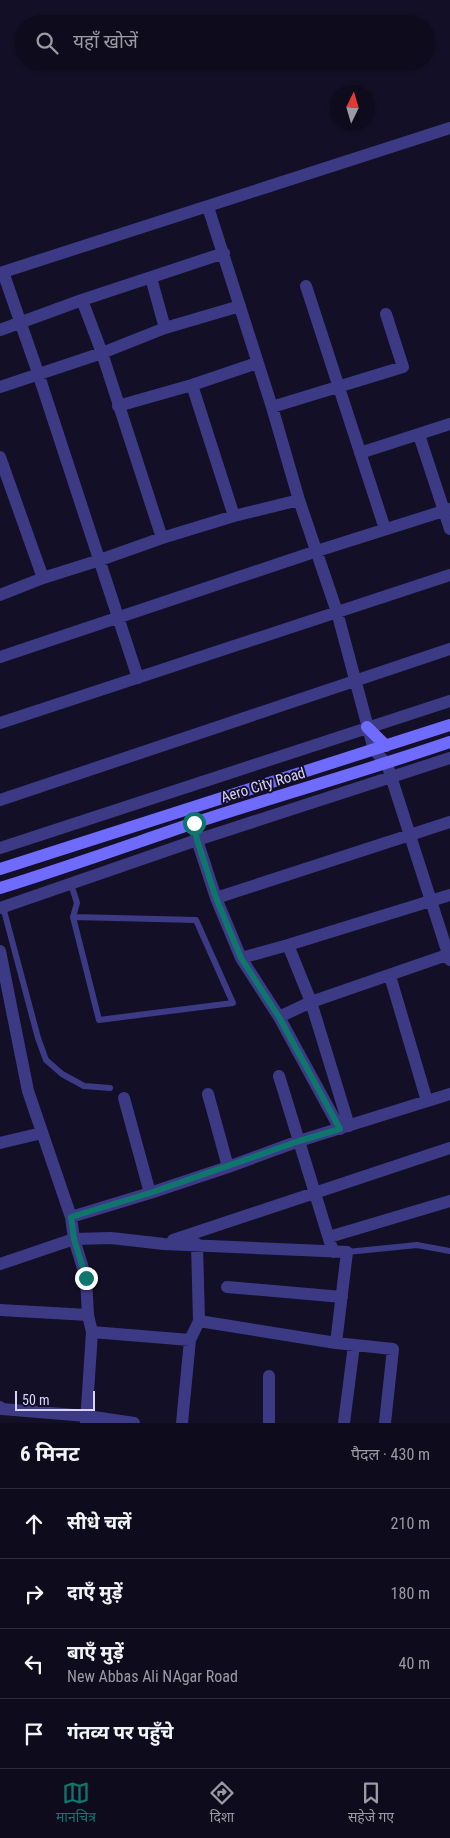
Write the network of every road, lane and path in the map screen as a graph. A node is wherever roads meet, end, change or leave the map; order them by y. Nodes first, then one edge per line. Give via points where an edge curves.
1 (450, 128) edge
2 (208, 207) junction
3 (224, 253) junction
4 (1, 273) edge
5 (151, 278) junction
6 (306, 286) dead end
7 (82, 300) junction
8 (240, 306) junction
9 (386, 314) dead end
10 (20, 324) junction
11 (165, 328) junction
12 (0, 330) edge
13 (102, 353) junction
14 (258, 363) junction
15 (38, 373) junction
16 (192, 385) junction
17 (339, 386) junction
18 (0, 387) edge
19 (118, 406) junction
20 (272, 407) junction
21 (450, 424) edge
22 (419, 435) junction
23 (360, 453) junction
24 (0, 456) edge
25 (299, 500) junction
26 (447, 510) edge
27 (234, 516) junction
28 (386, 529) junction
29 (450, 529) edge
30 (162, 538) junction
31 (316, 551) junction
32 (100, 560) junction
33 (450, 575) edge
34 (43, 578) junction
35 (0, 595) edge
36 (337, 612) junction
37 (117, 617) junction
38 (450, 650) edge
39 (0, 657) edge
40 (138, 678) junction
41 (355, 682) junction
42 (450, 701) edge
43 (0, 723) edge
44 (450, 725) edge
45 (368, 727) junction
46 (450, 742) edge
47 (380, 748) junction
48 (450, 758) edge
49 (387, 764) junction
50 (390, 776) junction
51 (0, 800) edge
52 (450, 822) edge
53 (194, 823) junction
54 (408, 834) junction
55 (197, 840) junction
56 (0, 848) edge
57 (0, 869) edge
58 (72, 884) junction
59 (0, 888) edge
60 (450, 895) edge
61 (216, 898) junction
62 (431, 901) junction
63 (2, 907) edge
64 (73, 917) junction
65 (288, 945) junction
66 (0, 951) edge
67 (449, 956) edge
68 (241, 958) junction
69 (2, 973) edge
70 (390, 976) junction
71 (311, 1002) junction
72 (279, 1017) junction
73 (279, 1076) dead end
74 (110, 1088) dead end
75 (208, 1094) dead end
76 (450, 1094) edge
77 (124, 1098) dead end
78 (427, 1101) junction
79 (344, 1128) junction
80 (42, 1133) junction
81 (299, 1141) junction
82 (0, 1143) edge
83 (450, 1148) edge
84 (228, 1167) junction
85 (150, 1193) junction
86 (314, 1193) junction
87 (450, 1201) edge
88 (71, 1217) junction
89 (329, 1237) junction
90 (74, 1239) junction
91 (164, 1244) junction
92 (198, 1244) junction
93 (450, 1251) edge
94 (333, 1252) junction
95 (347, 1252) junction
96 (0, 1264) edge
97 (227, 1287) dead end
98 (342, 1297) junction
99 (0, 1310) edge
100 (88, 1315) junction
101 (199, 1321) junction
102 (92, 1332) junction
103 (190, 1340) junction
104 (336, 1343) junction
105 (354, 1345) junction
106 (269, 1376) dead end
107 (1, 1405) edge
108 (87, 1419) edge
109 (134, 1423) edge
110 (182, 1423) edge
111 (269, 1423) edge
112 (344, 1423) edge
113 (385, 1423) edge

1 - 2 street
2 - 3 street
2 - 4 street
3 - 5 street
3 - 8 street
4 - 10 street
5 - 7 street
5 - 11 street
6 - 17 street
7 - 10 street
7 - 13 street
8 - 11 street
8 - 14 street
9 - 17 street via 403,367
10 - 12 street
10 - 15 street
11 - 13 street
13 - 15 street
13 - 19 street
14 - 16 street
14 - 20 street
15 - 18 street
15 - 32 street
16 - 19 street
16 - 27 street
17 - 20 street
17 - 23 street
19 - 30 street
20 - 25 street
21 - 22 street
22 - 23 street
22 - 26 street
23 - 28 street
24 - 34 street
25 - 27 street
25 - 31 street
26 - 28 street
26 - 29 street
27 - 30 street
28 - 31 street
30 - 32 street
31 - 36 street
31 - 37 street
32 - 34 street
32 - 37 street
33 - 36 street
34 - 35 street
36 - 40 street
36 - 41 street
37 - 39 street
37 - 40 street
38 - 41 street
40 - 43 street
41 - 45 street
41 - 51 street
42 - 45 street
44 - 47 street, Aero City Road
45 - 47 street
45 - 56 street
46 - 49 street, Aero City Road
47 - 49 street
47 - 57 street, Aero City Road
48 - 50 street
49 - 50 street
49 - 53 street, Aero City Road
50 - 54 street
50 - 55 street
52 - 54 street
53 - 55 street
53 - 59 street, Aero City Road
54 - 61 street
54 - 62 street
55 - 58 street
55 - 61 street
58 - 63 street
58 - 64 lane via 77,903
60 - 62 street
61 - 68 street
62 - 65 street
62 - 67 street
63 - 74 lane via 46,1060 62,1074 84,1086
64 - 64 lane via 98,1020 233,1003 196,920
65 - 68 street
65 - 71 street
66 - 69 street
67 - 70 street
68 - 72 street
69 - 80 street via 28,1091
70 - 71 street
70 - 78 street
71 - 72 street
71 - 79 street
72 - 79 street
73 - 81 street
75 - 84 street
76 - 78 street
77 - 85 street
78 - 79 street
79 - 81 street
80 - 82 street
80 - 88 street
81 - 84 street
81 - 86 street
83 - 86 street
84 - 85 street
85 - 88 street
86 - 89 street
86 - 91 street
87 - 89 street
88 - 90 street
89 - 94 street
90 - 91 street via 111,1238
90 - 96 street
90 - 100 street via 86,1278
91 - 92 street
92 - 94 street
92 - 101 street
93 - 95 lane via 417,1245
94 - 95 street
95 - 98 street
97 - 98 street
98 - 104 street
99 - 100 street
100 - 102 street
101 - 103 street
101 - 104 street
102 - 103 street
102 - 108 street
103 - 110 street
104 - 105 street
105 - 112 street
105 - 113 street via 393,1349
106 - 111 street
107 - 108 street
108 - 109 street

